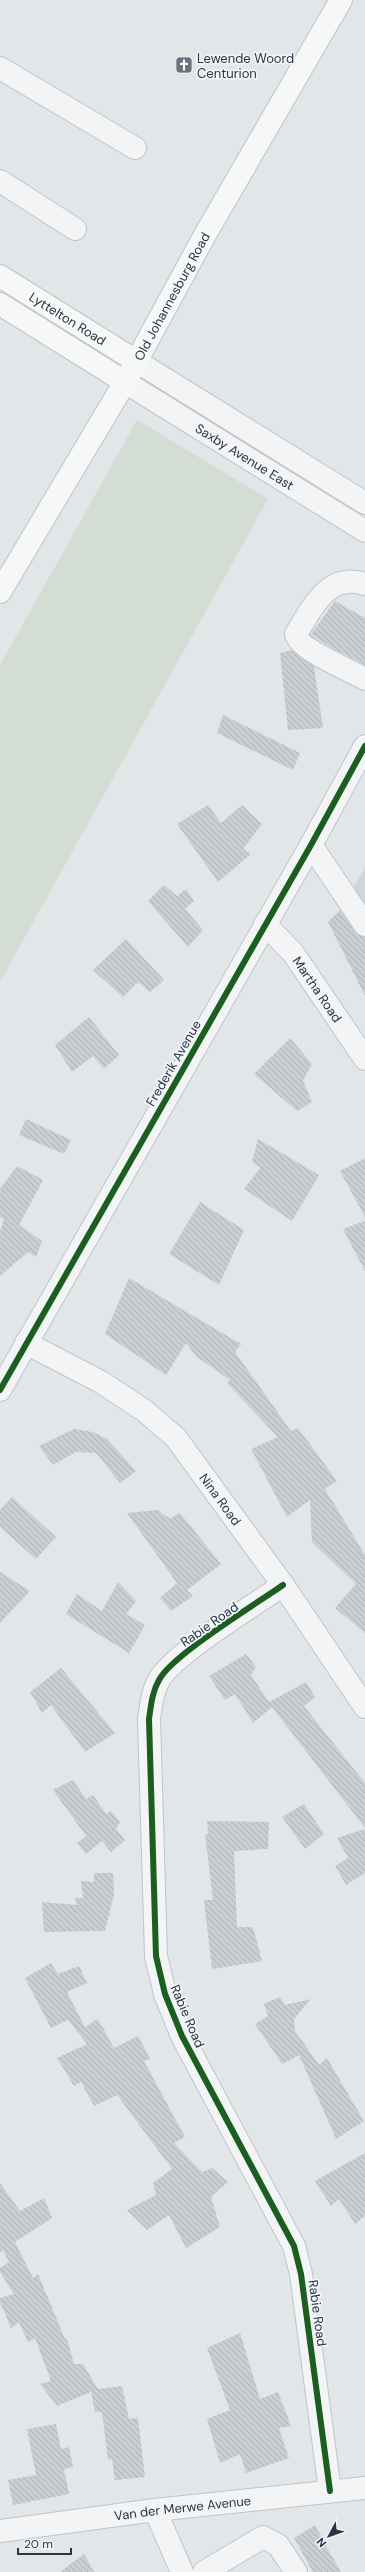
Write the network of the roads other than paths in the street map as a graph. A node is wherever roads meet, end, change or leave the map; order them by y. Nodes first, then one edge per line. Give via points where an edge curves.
1 (341, 0) edge
2 (0, 68) edge
3 (135, 148) dead end
4 (0, 181) edge
5 (75, 228) dead end
6 (0, 276) edge
7 (0, 304) edge
8 (136, 361) junction
9 (125, 382) junction
10 (365, 503) edge
11 (365, 531) edge
12 (365, 584) edge
13 (0, 592) edge
14 (365, 679) edge
15 (364, 748) edge
16 (311, 845) junction
17 (265, 924) junction
18 (365, 924) edge
19 (365, 1059) edge
20 (26, 1343) junction
21 (0, 1390) edge
22 (283, 1586) junction
23 (365, 1707) edge
24 (365, 2488) edge
25 (330, 2491) junction
26 (155, 2510) junction
27 (0, 2530) edge
28 (182, 2572) edge
29 (204, 2572) edge
30 (296, 2572) edge

1 - 8 main road, Old Johannesburg Road via 206,233
2 - 3 street
4 - 5 street
6 - 8 main road, Lyttelton Road
7 - 9 main road, Lyttelton Road
8 - 9 main road, Old Johannesburg Road
8 - 10 street, Saxby Avenue East
9 - 11 street, Saxby Avenue East
9 - 13 main road, Old Johannesburg Road
12 - 14 street via 348,581 328,588 296,634 299,642
15 - 16 street, Frederik Avenue
16 - 17 street, Frederik Avenue
16 - 18 street
17 - 19 street, Martha Road via 293,953
17 - 20 street, Frederik Avenue
20 - 21 street, Frederik Avenue
20 - 22 street, Nina Road via 101,1382 145,1411 176,1438
22 - 23 street, Nina Road
22 - 25 street, Rabie Road via 188,1651 159,1680 152,1698 149,1719 156,1956 165,1994 182,2036 294,2246 301,2274
24 - 25 street, Van der Merwe Avenue
25 - 26 street, Van der Merwe Avenue
26 - 27 street, Van der Merwe Avenue
26 - 28 street
29 - 30 street via 263,2537 278,2545

